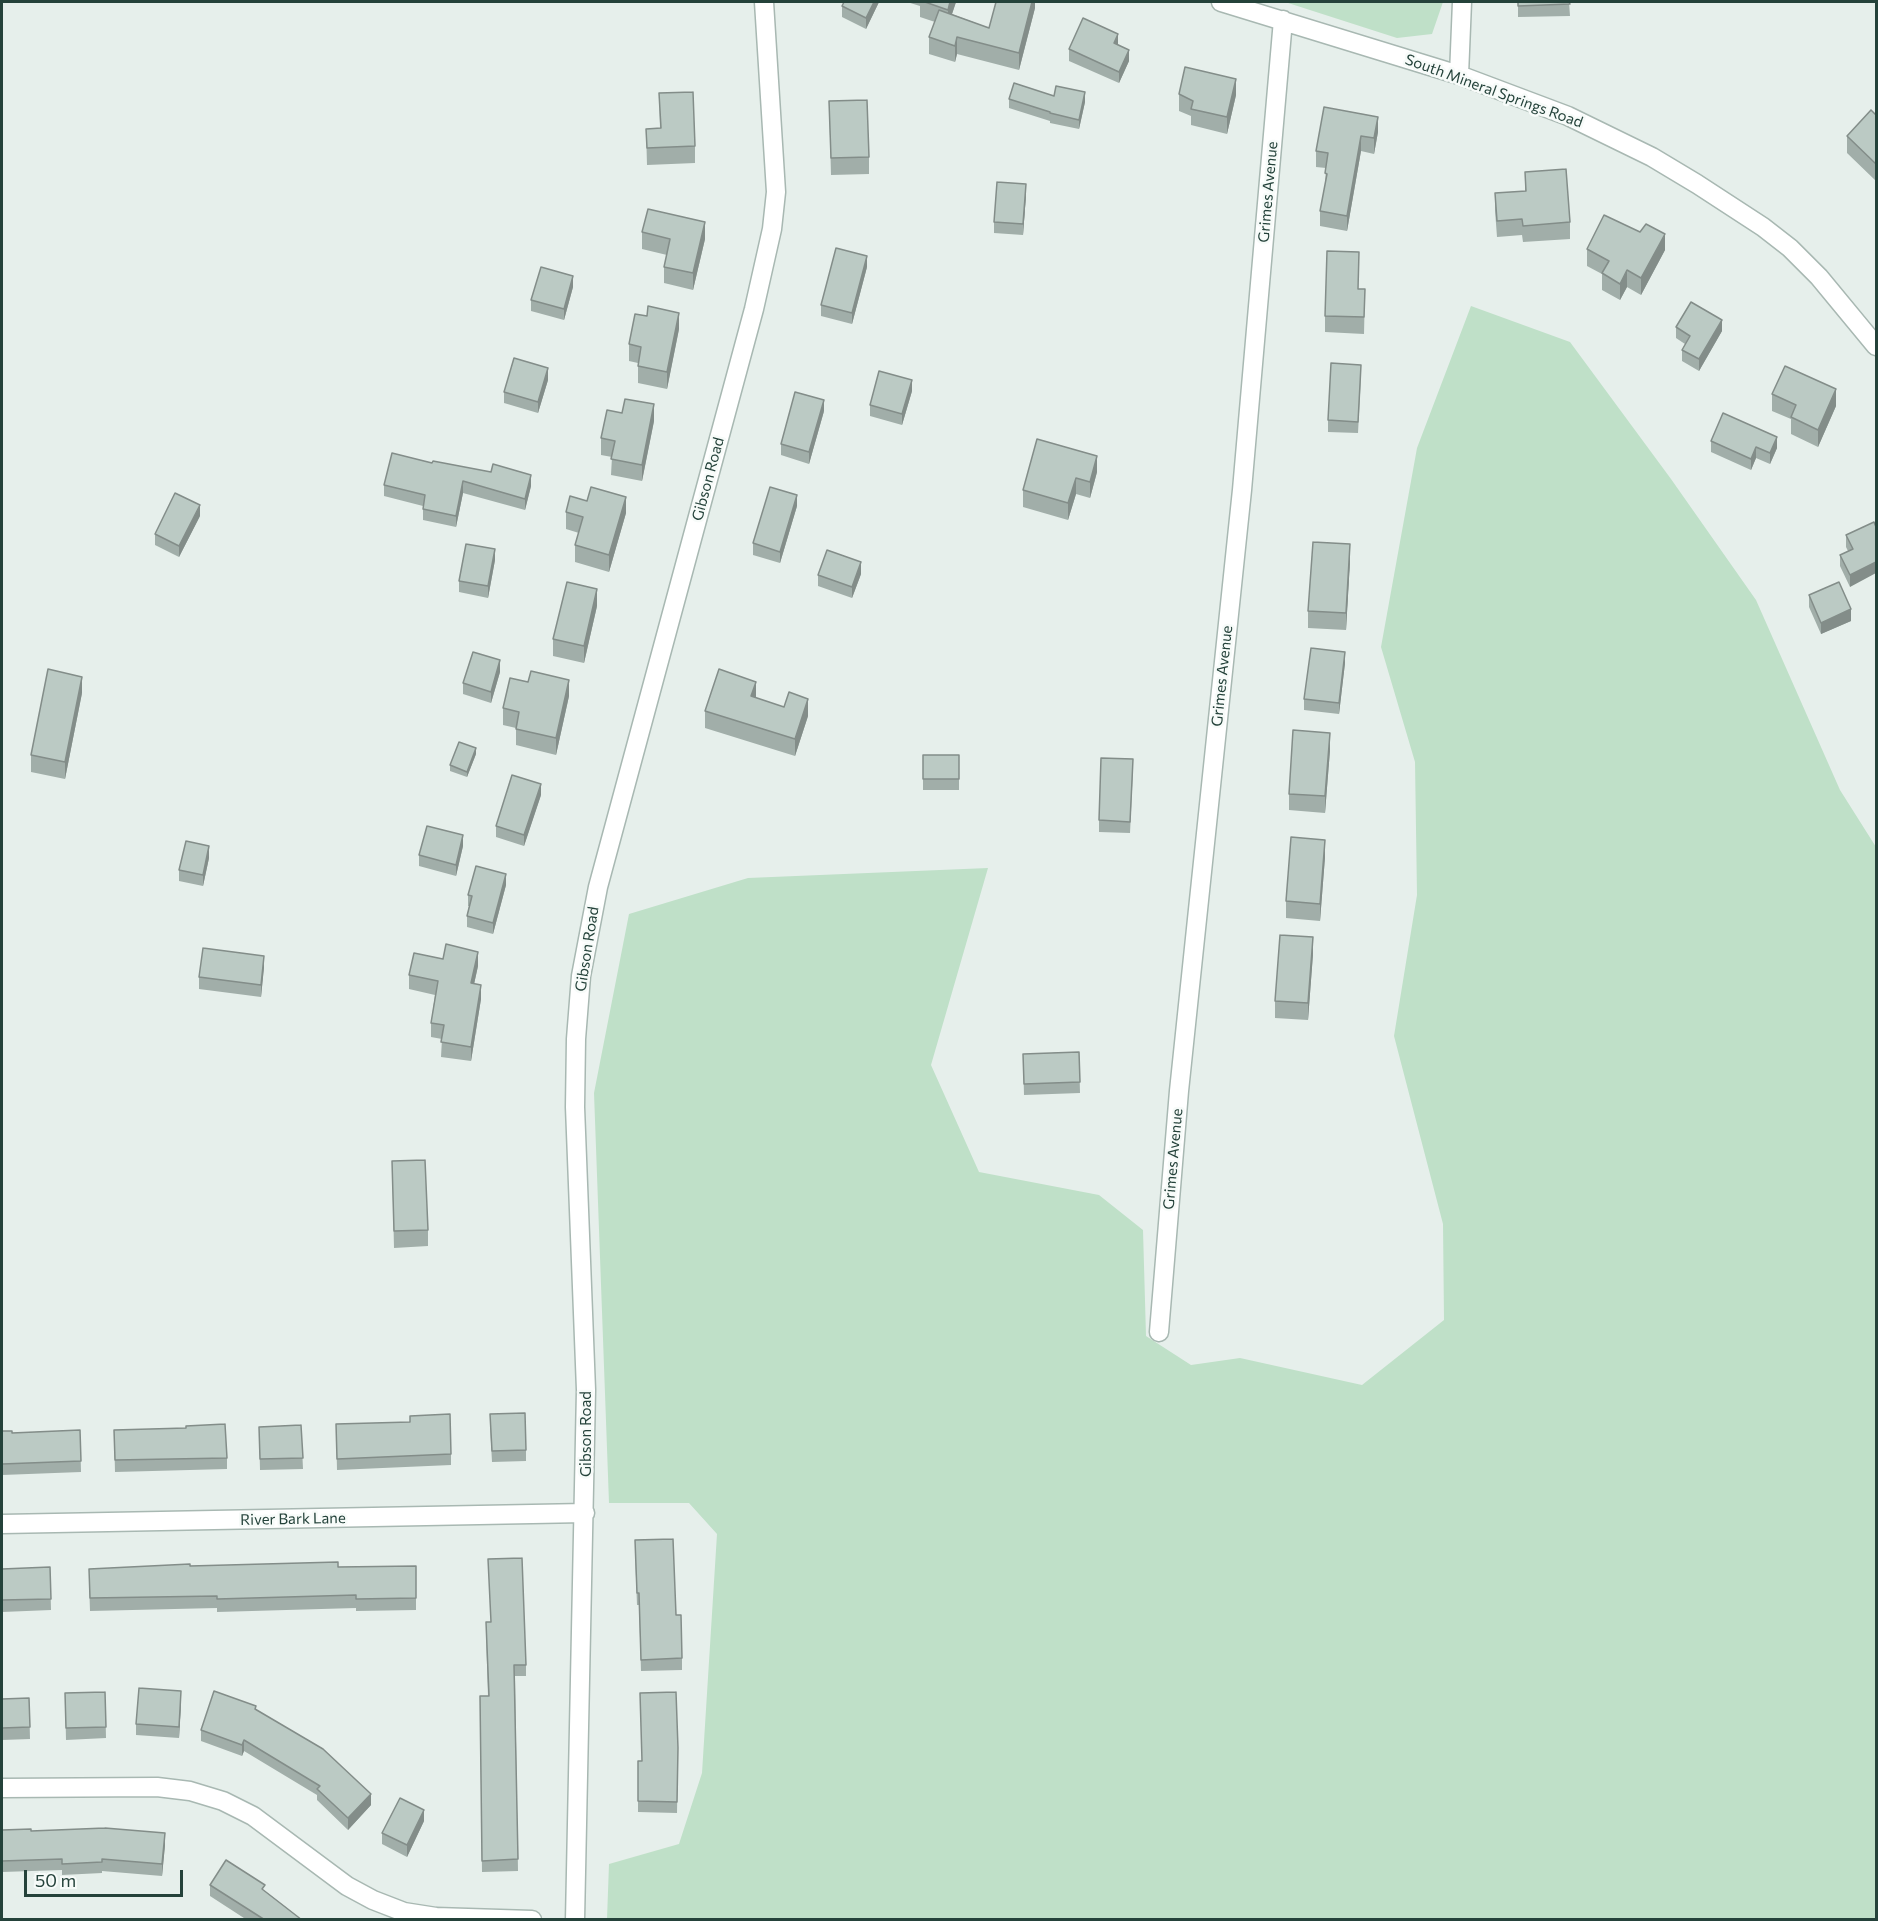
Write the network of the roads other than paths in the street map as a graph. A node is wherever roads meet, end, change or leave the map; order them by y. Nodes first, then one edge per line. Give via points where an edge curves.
1 (764, 2) edge
2 (1221, 2) edge
3 (1462, 2) edge
4 (1283, 20) junction
5 (1459, 75) junction
6 (1876, 346) edge
7 (1159, 1332) dead end
8 (585, 1513) junction
9 (2, 1524) edge
10 (2, 1788) edge
11 (532, 1920) edge
12 (575, 1920) edge

1 - 8 street, Gibson Road via 776,192 768,250 598,887 581,976 575,1107 586,1390
2 - 4 street, South Mineral Springs Road
3 - 5 street
4 - 5 street, South Mineral Springs Road
4 - 7 street, Grimes Avenue
5 - 6 street, South Mineral Springs Road via 1568,116 1652,157 1754,220 1819,277
8 - 9 street, River Bark Lane
8 - 12 street, Gibson Road
10 - 11 street via 157,1786 190,1791 253,1816 347,1886 404,1912

